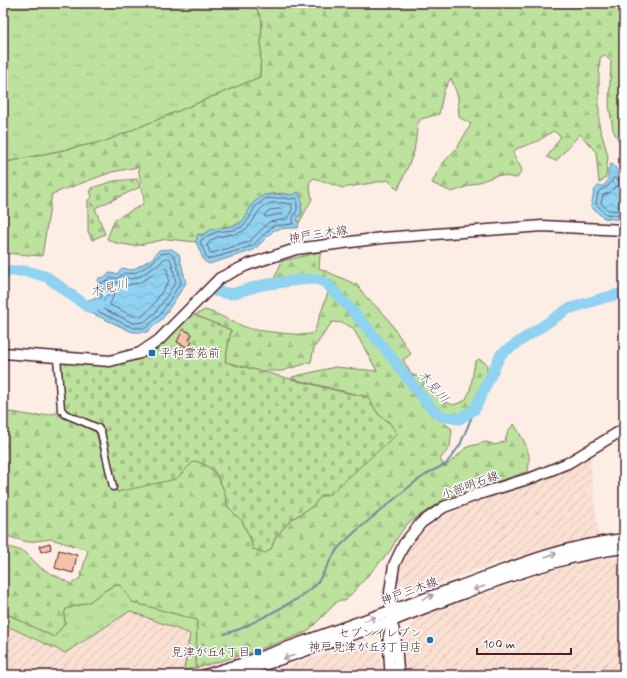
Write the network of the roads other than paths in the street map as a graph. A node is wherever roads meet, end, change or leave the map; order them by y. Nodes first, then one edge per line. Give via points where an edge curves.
1 (624, 230) edge
2 (3, 353) edge
3 (57, 358) junction
4 (624, 429) edge
5 (113, 487) dead end
6 (624, 539) edge
7 (624, 548) edge
8 (392, 616) junction
9 (205, 675) edge
10 (234, 675) edge
11 (390, 675) edge
12 (399, 675) edge

1 - 3 main road, 神戸三木線 via 542,226 382,238 296,250 247,265 220,278 159,340 140,353 110,361
2 - 3 main road, 神戸三木線
3 - 5 street via 61,409 65,414 98,428 101,432
4 - 8 main road, 小部明石線 via 568,463 444,507 421,523 404,544 394,565 390,592
8 -> 6 main road, 神戸三木線 via 502,571 550,555 583,545
7 -> 8 main road, 神戸三木線 via 583,554 526,570 414,611
9 -> 8 main road, 神戸三木線
8 -> 10 main road, 神戸三木線
8 - 11 street via 388,638
8 - 12 street

